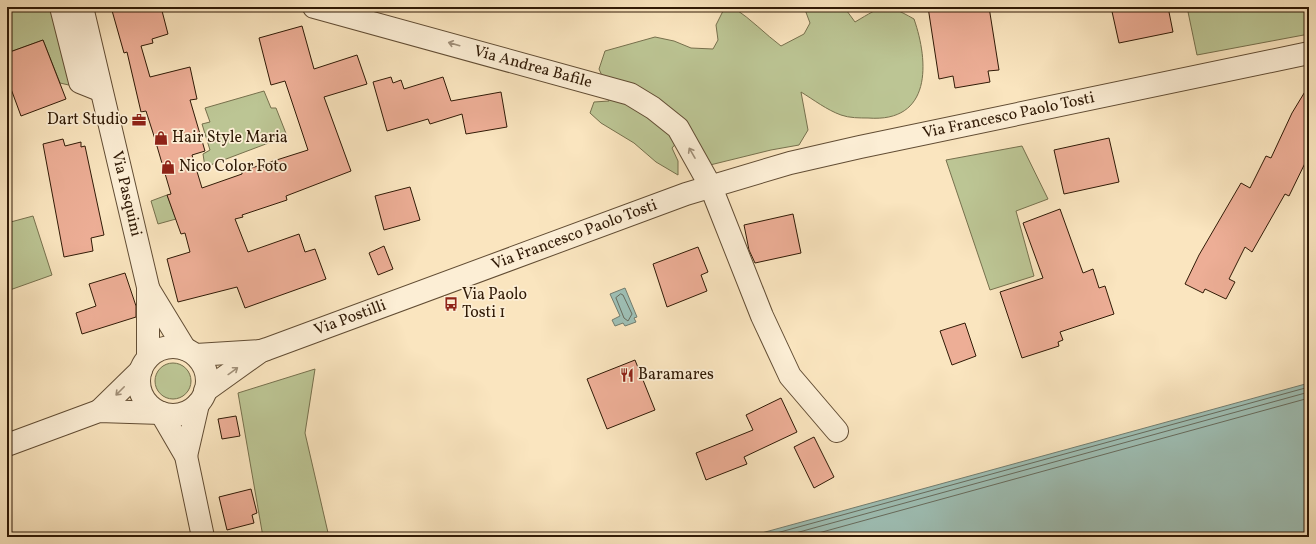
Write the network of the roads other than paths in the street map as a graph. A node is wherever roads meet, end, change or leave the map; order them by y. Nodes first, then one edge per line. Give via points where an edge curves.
1 (61, 7) edge
2 (82, 7) edge
3 (314, 7) edge
4 (1309, 52) edge
5 (100, 90) junction
6 (711, 187) junction
7 (440, 285) joint
8 (148, 287) junction
9 (261, 351) junction
10 (190, 352) junction
11 (144, 364) junction
12 (202, 397) junction
13 (99, 411) junction
14 (161, 413) junction
15 (837, 431) dead end
16 (7, 445) edge
17 (186, 456) junction
18 (203, 537) edge

1 - 5 street via 80,82
2 - 5 street, Via Pasquini
6 -> 3 street, Via Andrea Bafile via 678,128 630,94
4 - 6 street, Via Francesco Paolo Tosti via 860,147 790,163
5 - 8 street, Via Pasquini
6 - 7 street, Via Francesco Paolo Tosti
6 - 15 street via 762,316 790,376
7 - 9 street, Via Postilli
8 - 10 street, Via Pasquini
8 - 11 street, Via Pasquini
9 - 10 street, Via Postilli
12 -> 9 street, Via Postilli
10 - 11 street via 165,348 156,351
10 - 12 street via 206,372
11 -> 13 street
11 - 14 street via 139,380 140,391 152,408
12 - 14 street via 190,410 181,414
12 - 17 street
13 - 14 street
13 - 16 street
14 - 17 street
17 - 18 street

